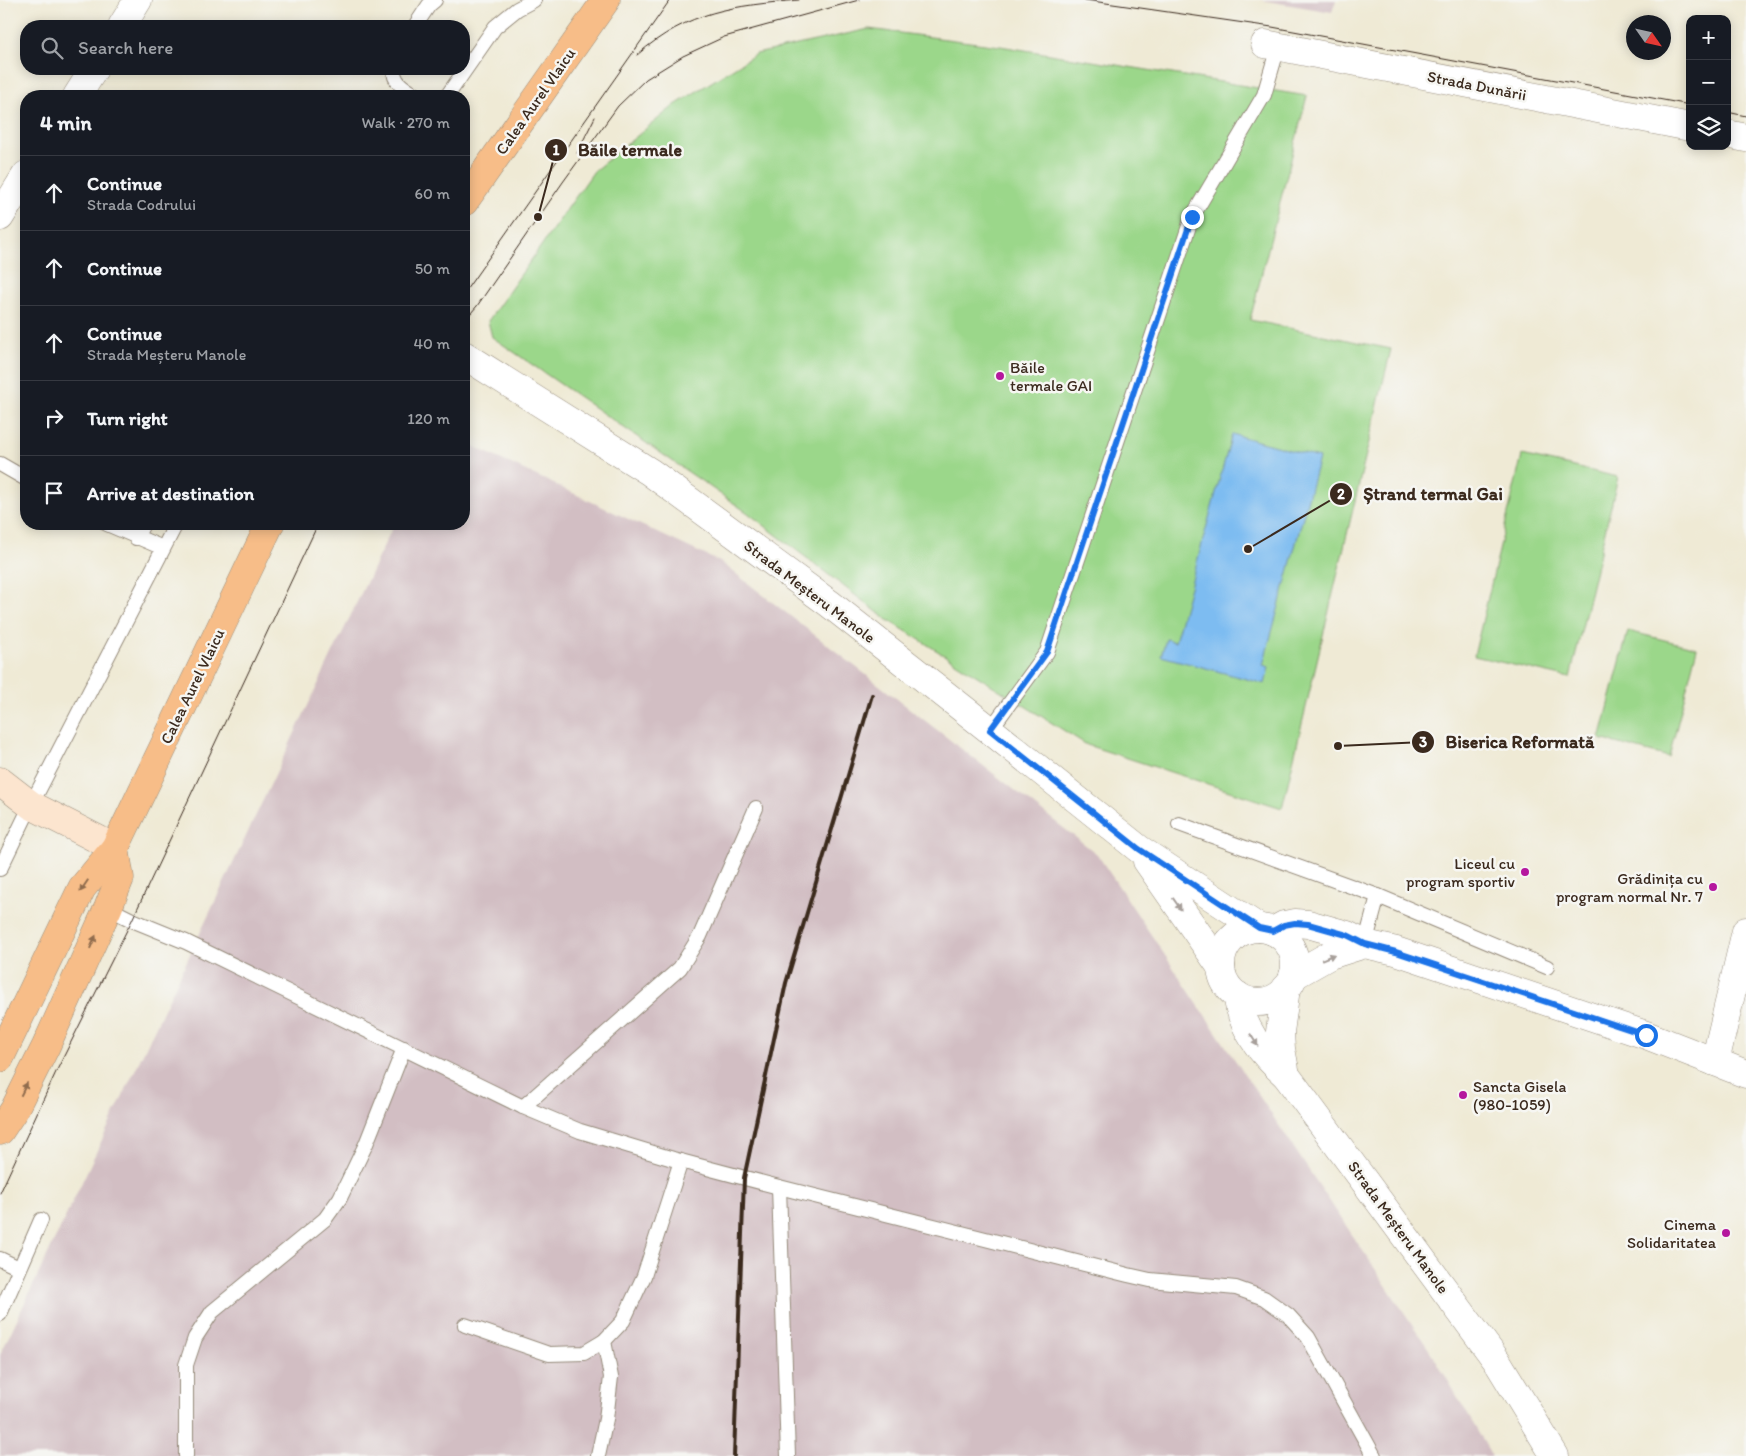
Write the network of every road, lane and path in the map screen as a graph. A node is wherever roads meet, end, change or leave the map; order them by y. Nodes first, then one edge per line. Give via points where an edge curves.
1 (138, 0) edge
2 (435, 0) edge
3 (534, 0) edge
4 (606, 0) edge
5 (126, 20) edge
6 (419, 20) edge
7 (1271, 45) joint
8 (470, 63) edge
9 (90, 75) edge
10 (395, 75) edge
11 (462, 75) edge
12 (81, 90) edge
13 (408, 90) edge
14 (451, 90) edge
15 (1686, 126) edge
16 (1731, 135) edge
17 (1746, 138) edge
18 (20, 185) edge
19 (470, 192) edge
20 (0, 217) edge
21 (470, 359) edge
22 (0, 464) edge
23 (20, 476) edge
24 (119, 530) edge
25 (140, 530) edge
26 (173, 530) edge
27 (267, 530) edge
28 (136, 538) junction
29 (163, 548) junction
30 (990, 730) junction
31 (0, 781) edge
32 (31, 805) junction
33 (756, 808) dead end
34 (1179, 824) dead end
35 (115, 848) junction
36 (1139, 849) junction
37 (0, 869) edge
38 (1378, 896) junction
39 (108, 908) junction
40 (1266, 929) junction
41 (1746, 931) edge
42 (1365, 944) junction
43 (1221, 967) junction
44 (1547, 967) dead end
45 (1290, 982) junction
46 (1237, 995) junction
47 (404, 1048) junction
48 (0, 1058) edge
49 (1715, 1062) junction
50 (1746, 1074) edge
51 (1286, 1075) junction
52 (523, 1106) junction
53 (0, 1131) edge
54 (681, 1161) junction
55 (779, 1187) junction
56 (41, 1220) dead end
57 (0, 1259) edge
58 (19, 1268) junction
59 (0, 1314) edge
60 (465, 1325) dead end
61 (604, 1341) junction
62 (186, 1456) edge
63 (598, 1456) edge
64 (788, 1456) edge
65 (1374, 1456) edge
66 (1555, 1456) edge

1 - 5 street
2 - 6 lane
3 - 8 lane via 517,9 495,28
4 - 19 main road, Calea Aurel Vlaicu
7 - 15 street, Strada Dunării
7 - 30 lane via 1264,95 1192,217 1047,652
9 - 12 street
10 - 13 lane via 400,85
11 - 14 lane
16 - 17 street
18 - 20 street
21 - 30 street, Strada Meșteru Manole via 650,472 830,604
22 - 23 lane
24 - 28 lane
25 - 28 lane
26 - 29 lane
27 - 35 main road, Calea Aurel Vlaicu
28 - 29 lane
29 - 32 lane
30 - 36 street, Strada Meșteru Manole
31 - 32 street
32 - 35 street
32 - 37 lane
33 - 52 lane via 700,936 680,968
34 - 38 lane
35 - 39 main road via 120,878
35 -> 48 main road, Calea Aurel Vlaicu via 82,888
36 - 40 street
36 -> 43 street
38 - 42 lane
38 - 44 lane
39 - 47 lane
53 -> 39 main road via 46,1046
40 - 42 street via 1295,923 1308,924
40 - 43 street via 1246,930 1234,937 1223,953
40 - 45 street via 1284,938 1291,949 1295,962
41 - 49 street
45 -> 42 street via 1330,955
42 - 49 street via 1646,1035
43 - 46 street via 1224,980
45 - 46 street via 1276,997 1263,1001 1250,1001
45 - 51 street, Strada Meșteru Manole via 1280,1032
46 -> 51 street via 1243,1021 1254,1040 1267,1058
47 - 52 lane
47 - 62 lane via 366,1144 340,1198 325,1219 212,1312 195,1338 186,1365
49 - 50 street
51 - 66 street, Strada Meșteru Manole via 1497,1361
52 - 54 lane via 580,1131
54 - 55 lane
54 - 61 lane via 644,1276 623,1321
55 - 64 lane
55 - 65 lane via 1128,1275 1236,1288 1264,1298 1288,1314 1308,1337
56 - 58 lane
57 - 58 lane
58 - 59 lane
60 - 61 lane via 549,1354 584,1353
61 - 63 lane via 611,1377

